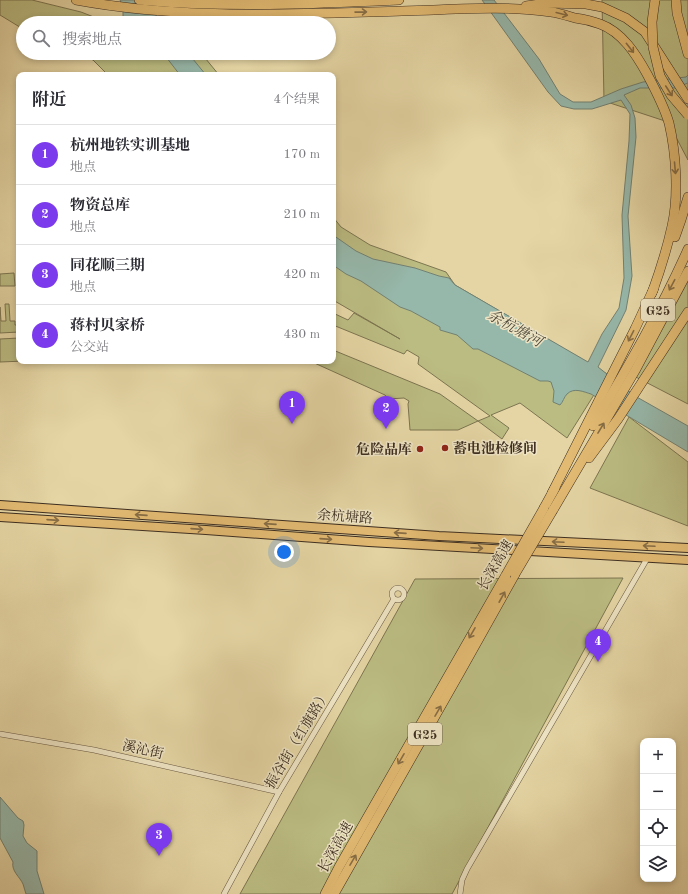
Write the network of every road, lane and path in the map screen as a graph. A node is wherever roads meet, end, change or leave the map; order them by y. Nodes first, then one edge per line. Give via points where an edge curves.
1 (76, 0) edge
2 (139, 0) edge
3 (399, 0) edge
4 (655, 0) edge
5 (676, 0) edge
6 (509, 9) junction
7 (688, 54) edge
8 (688, 99) edge
9 (688, 115) edge
10 (688, 196) edge
11 (688, 249) edge
12 (688, 271) edge
13 (652, 293) junction
14 (688, 312) edge
15 (629, 372) junction
16 (556, 496) junction
17 (0, 505) edge
18 (0, 517) edge
19 (688, 548) edge
20 (648, 557) junction
21 (688, 560) edge
22 (510, 574) junction
23 (394, 599) dead end
24 (0, 734) edge
25 (278, 792) junction
26 (224, 894) edge
27 (325, 894) edge
28 (334, 894) edge
29 (460, 894) edge

1 -> 6 highway via 110,6 209,14
2 - 3 highway via 272,4
4 -> 9 highway, bridge via 652,34 660,76 671,95
5 - 7 highway via 679,25
6 - 8 highway, bridge via 546,3 586,4 602,6 626,18 645,32
6 -> 13 highway via 552,12 600,24 616,33 628,45 652,84 668,122 676,192 673,224
10 - 13 highway
11 -> 15 highway, 长深高速 / G25
12 - 15 highway, 长深高速 / G25
13 -> 16 highway via 599,400
14 - 16 highway via 621,414
15 - 16 highway, 长深高速 / G25
16 - 22 highway, 长深高速 / G25, bridge
19 -> 17 main road, 余杭塘路 via 439,536
18 -> 20 main road, 余杭塘路 via 376,543
20 - 21 main road, 余杭塘路
20 - 29 street via 467,869
22 -> 27 highway, 长深高速 / G25
28 -> 22 highway, 长深高速 / G25 via 459,674
23 - 25 street, 振谷街（红旗路）
24 - 25 street, 溪沁街 via 94,750
25 - 26 street, 振谷街（红旗路）

